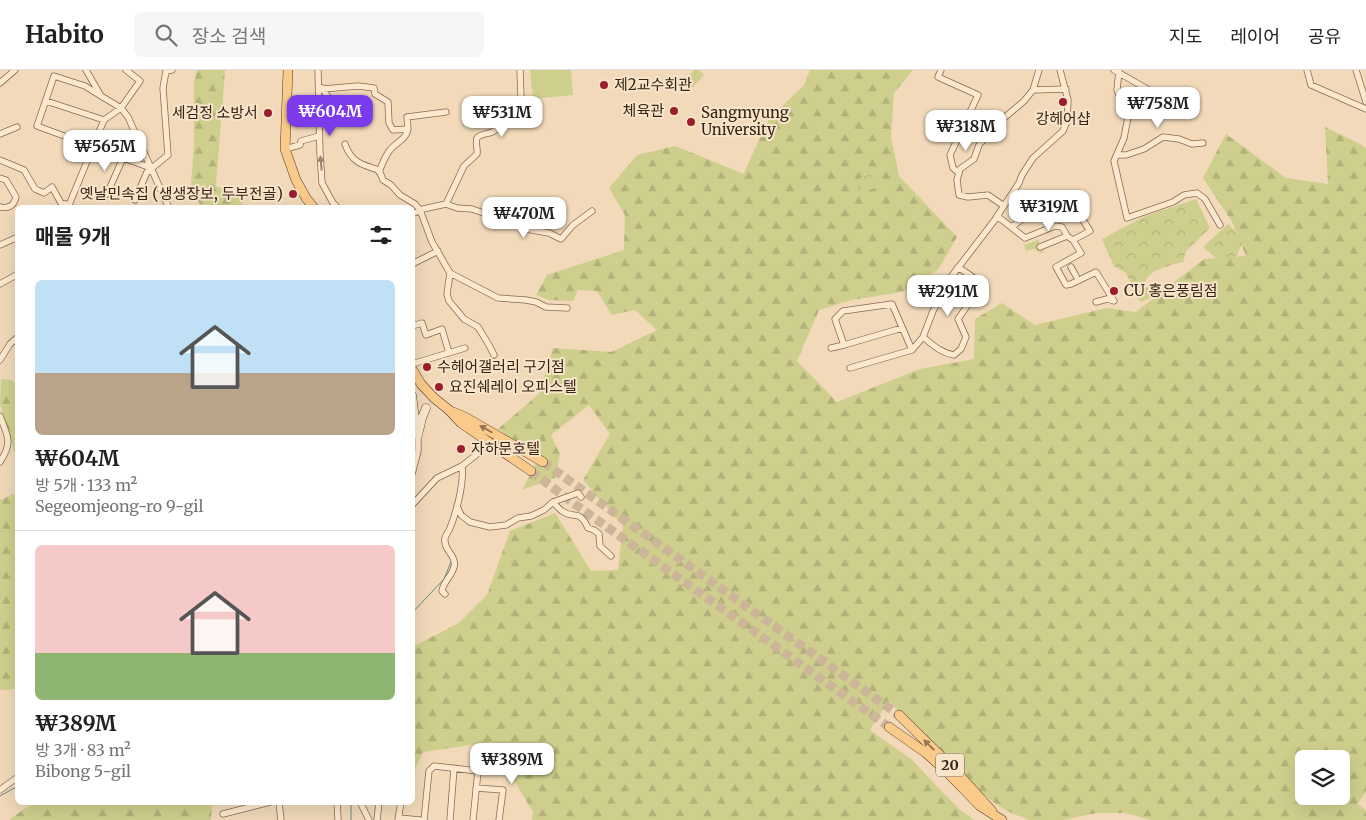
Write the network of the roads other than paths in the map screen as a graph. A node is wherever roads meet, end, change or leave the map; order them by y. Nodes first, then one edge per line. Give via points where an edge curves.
1 (14, 70) edge
2 (86, 70) edge
3 (126, 70) edge
4 (172, 70) edge
5 (288, 70) edge
6 (318, 70) edge
7 (520, 70) edge
8 (941, 70) edge
9 (1039, 70) edge
10 (1060, 70) edge
11 (1307, 70) edge
12 (1356, 70) edge
13 (1117, 71) edge
14 (0, 84) edge
15 (321, 86) junction
16 (1066, 89) junction
17 (1033, 90) junction
18 (101, 96) junction
19 (46, 101) junction
20 (1366, 102) edge
21 (332, 103) dead end
22 (121, 108) junction
23 (1366, 109) edge
24 (1182, 110) dead end
25 (446, 112) dead end
26 (104, 120) junction
27 (17, 127) dead end
28 (408, 129) junction
29 (0, 134) edge
30 (319, 136) junction
31 (1203, 143) dead end
32 (345, 144) dead end
33 (93, 147) junction
34 (285, 149) junction
35 (1117, 155) junction
36 (123, 158) junction
37 (0, 160) edge
38 (151, 168) junction
39 (379, 172) junction
40 (959, 173) junction
41 (0, 178) edge
42 (107, 194) dead end
43 (135, 200) dead end
44 (446, 204) junction
45 (67, 205) edge
46 (70, 205) edge
47 (168, 205) edge
48 (312, 205) edge
49 (336, 205) edge
50 (1004, 206) junction
51 (0, 207) edge
52 (420, 210) junction
53 (592, 211) dead end
54 (415, 212) edge
55 (1032, 212) dead end
56 (998, 216) junction
57 (1081, 216) dead end
58 (1220, 225) dead end
59 (1012, 227) junction
60 (1066, 236) junction
61 (15, 238) edge
62 (1073, 240) junction
63 (0, 246) edge
64 (1040, 247) dead end
65 (438, 251) junction
66 (415, 262) edge
67 (1071, 267) dead end
68 (958, 268) junction
69 (450, 273) junction
70 (15, 276) edge
71 (1076, 276) dead end
72 (0, 284) edge
73 (1096, 302) dead end
74 (568, 308) dead end
75 (415, 325) edge
76 (902, 328) junction
77 (923, 336) junction
78 (15, 340) edge
79 (844, 345) junction
80 (465, 348) dead end
81 (831, 348) dead end
82 (912, 350) junction
83 (449, 353) junction
84 (494, 356) dead end
85 (0, 360) edge
86 (415, 363) edge
87 (850, 368) dead end
88 (415, 375) edge
89 (434, 398) junction
90 (426, 408) junction
91 (449, 410) junction
92 (415, 412) edge
93 (0, 416) edge
94 (415, 418) edge
95 (418, 435) junction
96 (488, 442) junction
97 (0, 462) edge
98 (415, 462) edge
99 (543, 462) tunnel mouth
100 (462, 466) junction
101 (531, 471) tunnel mouth
102 (581, 497) dead end
103 (415, 502) edge
104 (553, 502) junction
105 (456, 506) junction
106 (611, 556) dead end
107 (445, 594) dead end
108 (899, 715) tunnel mouth
109 (889, 727) tunnel mouth
110 (454, 768) junction
111 (15, 779) edge
112 (476, 788) junction
113 (0, 790) edge
114 (258, 805) edge
115 (279, 805) edge
116 (337, 805) edge
117 (361, 805) edge
118 (379, 805) edge
119 (400, 805) edge
120 (223, 814) dead end
121 (398, 819) edge
122 (1000, 819) edge
123 (281, 820) edge
124 (338, 820) edge
125 (368, 820) edge
126 (377, 820) edge
127 (420, 820) edge
128 (424, 820) edge
129 (450, 820) edge
130 (473, 820) edge
131 (499, 820) edge

1 - 14 street
2 - 18 street
3 - 22 street via 140,81
4 - 38 street via 166,72 162,88 168,154
5 - 34 main road
6 - 15 street
7 - 44 street via 521,98 526,110 476,139 477,154 464,166
8 - 40 street via 938,77 978,95 950,155 953,168
9 - 17 street
10 - 16 street
11 - 23 street via 1311,85
12 - 20 street
13 - 24 street
13 - 35 street via 1117,90 1128,117
15 - 21 street
15 - 28 street via 374,88 375,94 388,102 389,123 393,130
15 - 30 street
16 - 17 street
16 - 50 street via 1067,121 1063,131 1033,158
17 - 40 street via 997,124 979,145 974,159
18 - 19 street via 85,86 54,76
18 - 22 street
19 - 26 street
19 - 33 street via 36,126
22 - 26 street
22 - 38 street
25 - 28 street via 407,117
26 - 33 street
27 - 29 street
28 - 39 street via 399,143 391,147
30 - 34 street
49 -> 30 street via 322,182
31 - 35 street via 1192,144 1163,137 1144,149
32 - 39 street via 356,161
33 - 36 street
33 - 46 street
34 - 48 main road via 296,180
35 - 58 street via 1114,161 1127,218 1197,193 1205,199
36 - 38 street
36 - 42 street
37 - 45 street via 24,170 35,189 44,193 52,187 61,203
38 - 43 street
38 - 47 street
39 - 52 street via 383,180
40 - 50 street via 960,194 968,197 988,195
41 - 51 street via 6,180 16,197 10,207
44 - 52 street
44 - 53 street via 510,219 526,229 561,239
50 - 56 street
52 - 54 street
52 - 65 street
55 - 59 street
56 - 59 street
56 - 68 street
57 - 62 street via 1090,231
59 - 60 street via 1025,238 1056,226 1062,227
60 - 62 street
60 - 64 street
61 - 63 street
62 - 73 street via 1080,253 1056,267 1066,285 1096,272 1114,301
65 - 66 street
65 - 69 street
67 - 71 street
68 - 77 street via 940,296
68 - 77 street via 982,285 958,319 966,337 962,348 954,355 946,354
69 - 74 street via 498,298
69 - 84 street via 449,301 464,319 478,327
70 - 72 street
75 - 83 street via 422,323 426,335 442,329
76 - 79 street
76 - 79 street via 892,304 843,311 835,318
76 - 82 street
77 - 82 street
78 - 85 street
79 - 81 street
80 - 83 street
82 - 87 street
83 - 86 street
88 - 89 main road
89 - 90 main road
89 - 91 main road
90 - 92 main road
90 - 95 main road
91 - 96 main road
99 -> 91 main road
93 - 97 street via 9,437 7,451
94 - 95 main road
95 - 98 street
96 - 100 street
96 - 101 main road
100 - 103 street via 437,478
100 - 105 street
102 - 104 street via 578,493
104 - 105 street via 531,516 490,527 470,522
104 - 106 street via 562,512 580,516 588,528 599,534 600,546
105 - 107 street via 445,546 455,565 452,575 442,587
122 -> 108 main road, 20
109 - 122 main road, 20 via 926,753 980,806
110 - 112 street via 478,771
110 - 128 street via 434,766 429,771
110 - 129 street
111 - 113 street
112 - 130 street
112 - 131 street via 503,790
114 - 120 street
115 - 123 street
116 - 124 street
117 - 125 street
118 - 126 street
119 - 121 street
121 - 127 street

